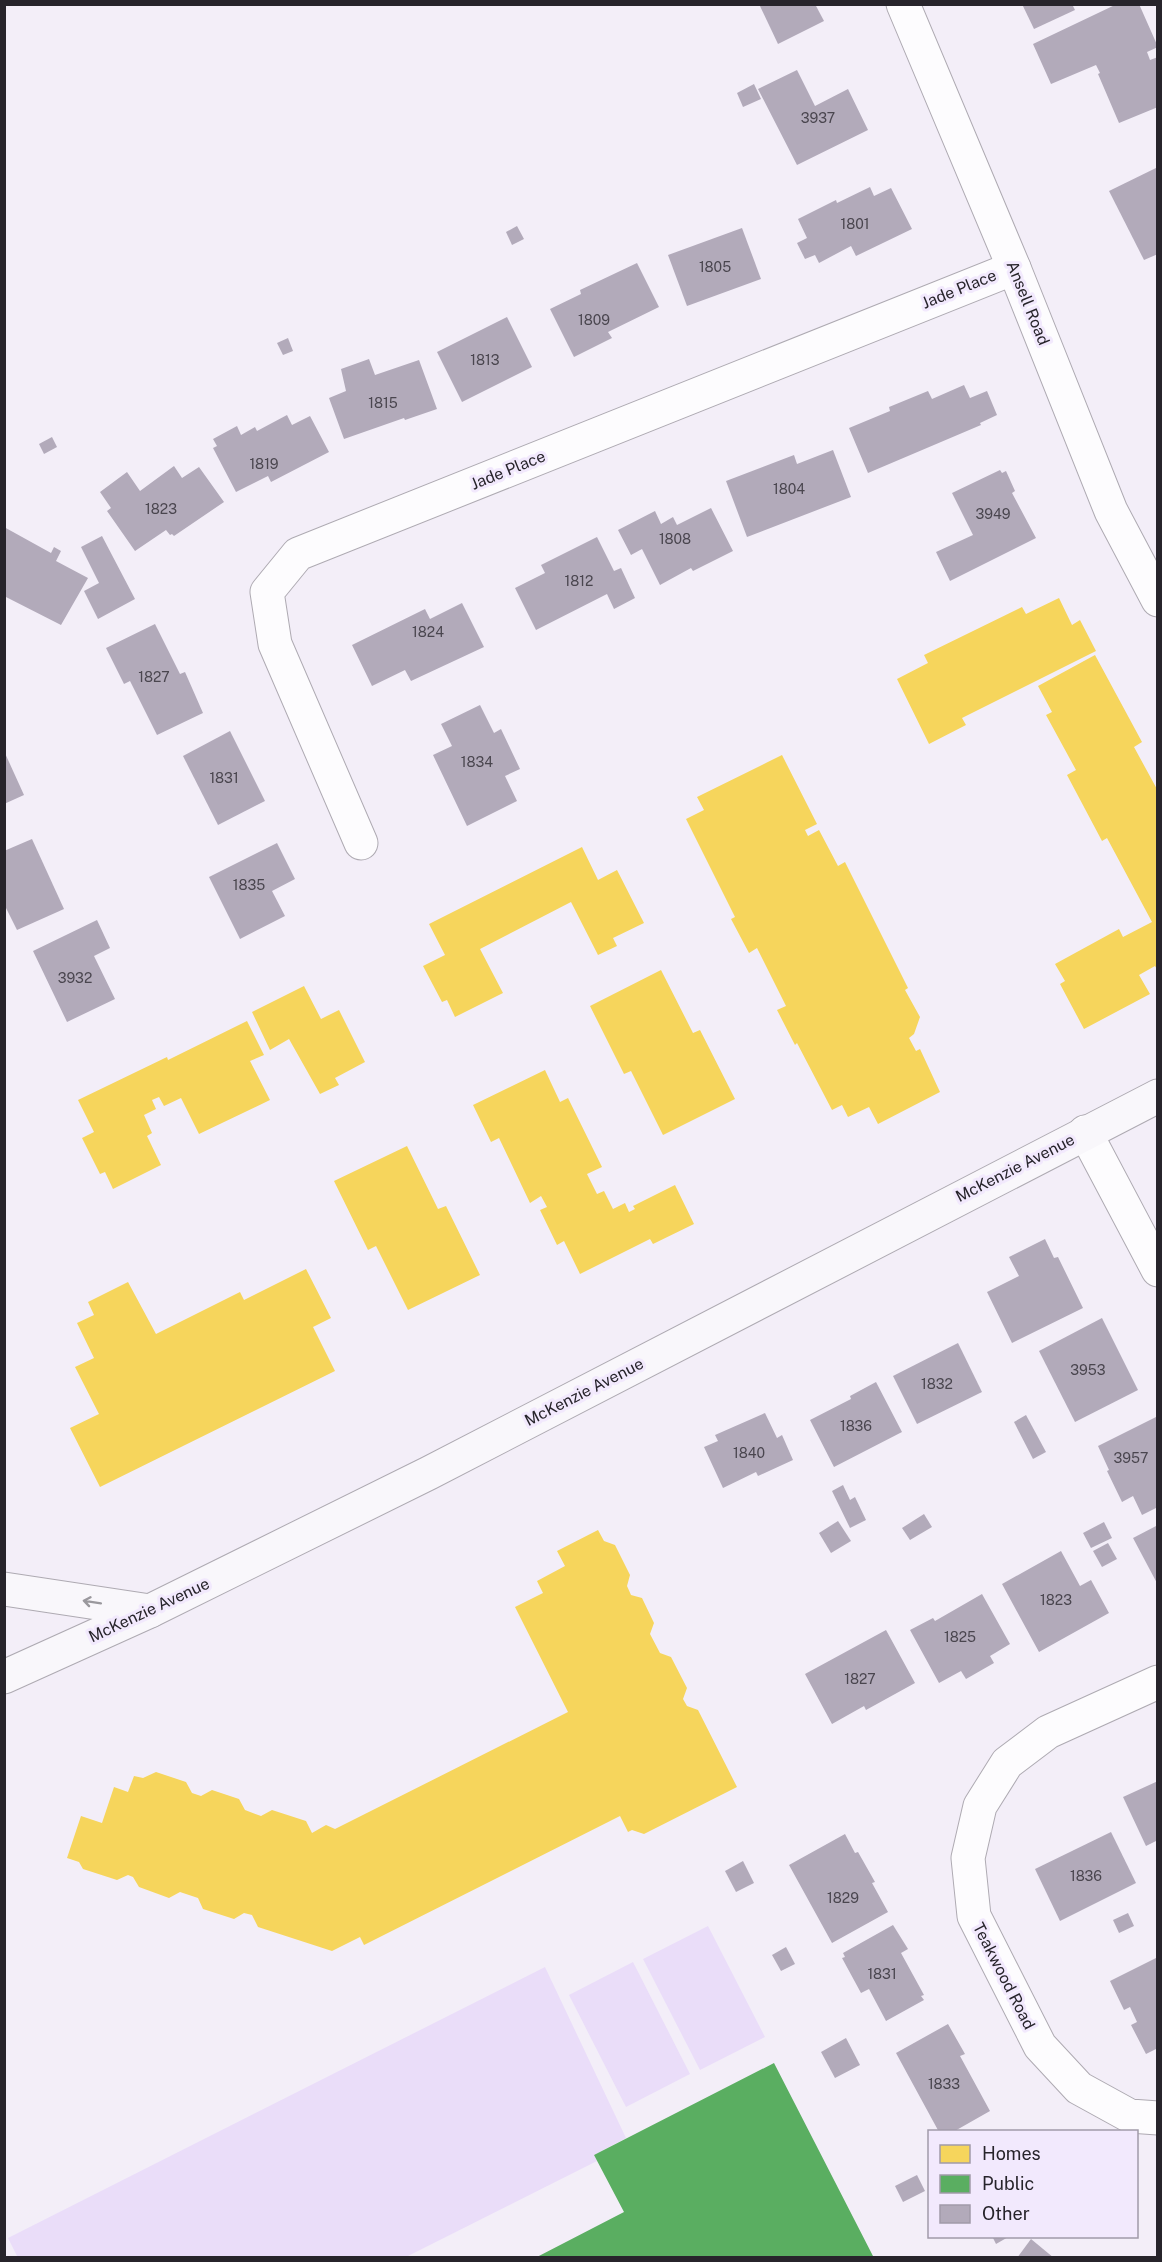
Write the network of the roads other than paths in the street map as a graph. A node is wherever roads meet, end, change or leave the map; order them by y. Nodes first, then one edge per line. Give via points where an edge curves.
1 (903, 4) edge
2 (1014, 268) junction
3 (1158, 600) edge
4 (361, 843) dead end
5 (1158, 1096) edge
6 (1085, 1132) junction
7 (1158, 1270) edge
8 (4, 1589) edge
9 (150, 1611) junction
10 (1158, 1682) edge
11 (8, 1683) edge
12 (1158, 2118) edge

1 - 2 street, Ansell Road
2 - 3 street, Ansell Road via 1112,511
2 - 4 street, Jade Place via 298,554 267,592 275,644
5 - 6 main road, McKenzie Avenue
6 - 7 street
6 - 9 main road, McKenzie Avenue via 429,1473
9 -> 8 main road
9 - 11 main road, McKenzie Avenue
10 - 12 street, Teakwood Road via 1048,1732 1007,1763 980,1806 968,1858 974,1916 1040,2046 1080,2088 1130,2116

